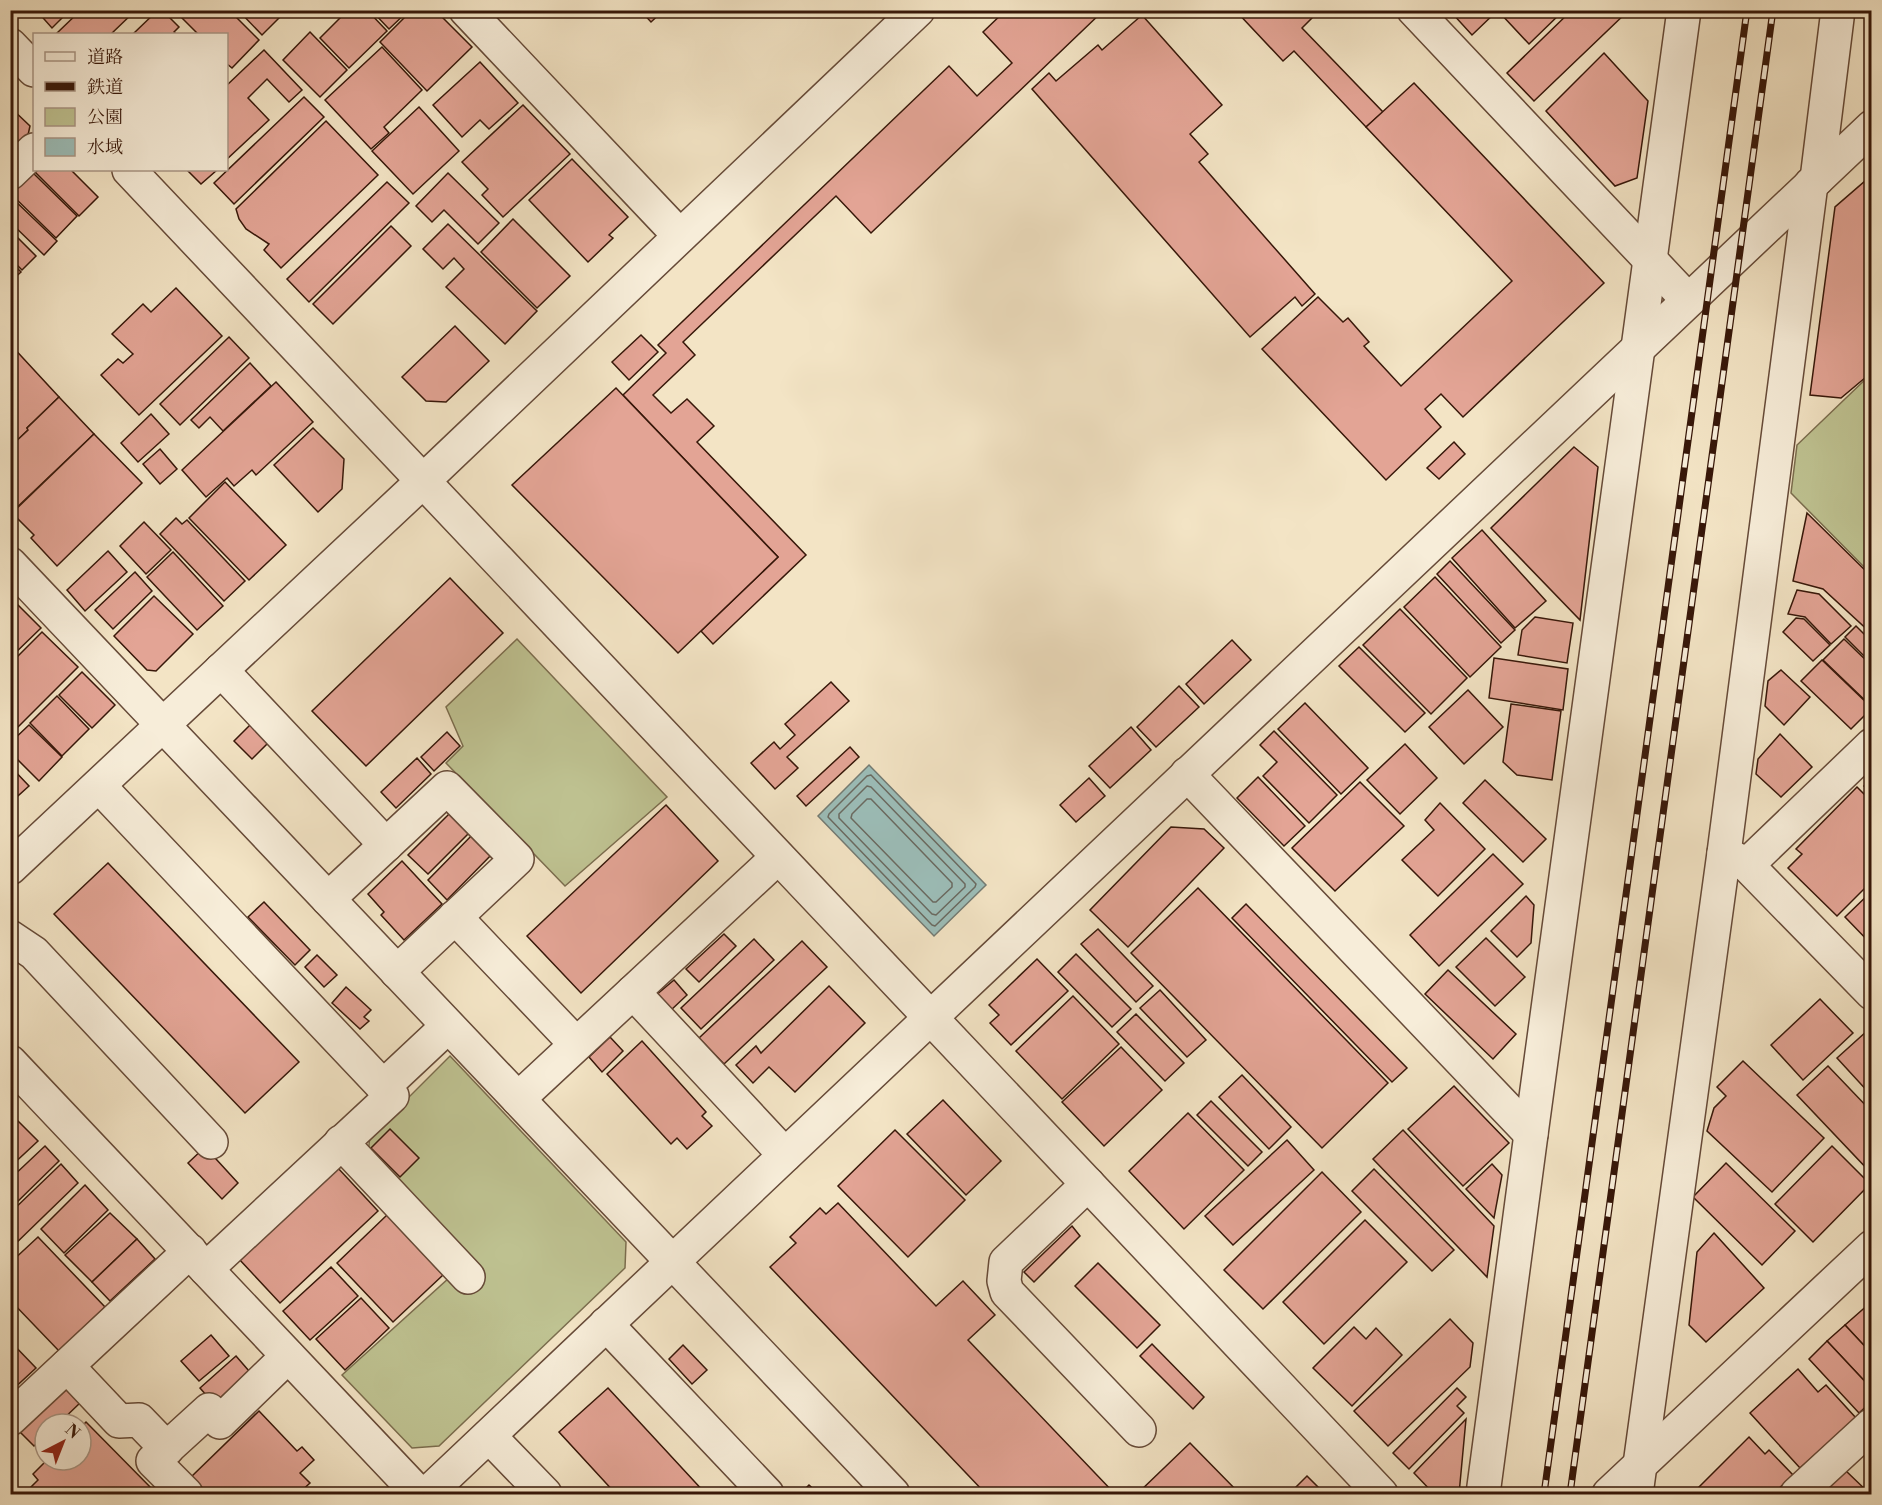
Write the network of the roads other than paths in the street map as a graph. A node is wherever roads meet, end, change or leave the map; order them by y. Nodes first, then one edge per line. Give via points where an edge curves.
1 (466, 10) edge
2 (918, 10) edge
3 (1414, 10) edge
4 (1684, 10) edge
5 (1838, 10) edge
6 (10, 45) edge
7 (33, 69) edge
8 (1872, 127) edge
9 (33, 151) edge
10 (130, 171) edge
11 (10, 173) edge
12 (1814, 182) junction
13 (680, 236) junction
14 (1651, 260) junction
15 (1688, 300) junction
16 (1639, 347) junction
17 (423, 481) junction
18 (10, 564) edge
19 (221, 670) junction
20 (162, 725) junction
21 (1872, 745) edge
22 (1187, 774) junction
23 (99, 786) junction
24 (386, 845) junction
25 (778, 856) junction
26 (1735, 859) junction
27 (10, 868) edge
28 (328, 899) junction
29 (455, 917) junction
30 (10, 937) edge
31 (397, 972) junction
32 (633, 992) junction
33 (1872, 993) edge
34 (930, 1018) junction
35 (448, 1026) junction
36 (576, 1044) junction
37 (10, 1062) edge
38 (384, 1088) junction
39 (518, 1099) junction
40 (1531, 1134) junction
41 (211, 1142) dead end
42 (342, 1142) junction
43 (785, 1155) junction
44 (1088, 1184) junction
45 (1872, 1247) edge
46 (198, 1260) junction
47 (672, 1262) junction
48 (468, 1277) dead end
49 (606, 1324) junction
50 (288, 1356) junction
51 (67, 1366) junction
52 (10, 1419) edge
53 (1872, 1425) edge
54 (1139, 1430) dead end
55 (489, 1436) junction
56 (167, 1449) junction
57 (1638, 1480) edge
58 (186, 1494) edge
59 (419, 1494) edge
60 (427, 1494) edge
61 (545, 1494) edge
62 (767, 1494) edge
63 (893, 1494) edge
64 (1382, 1494) edge
65 (1483, 1494) edge
66 (1609, 1494) edge
67 (1797, 1494) edge

1 - 13 street
2 - 13 street
3 - 14 street
4 - 14 street
5 - 12 street
6 - 7 street
8 - 12 street
9 - 11 street
10 - 17 street
12 - 15 street
12 - 26 street
13 - 17 street
14 - 15 street
14 - 16 street
15 - 16 street
16 - 22 street
16 - 40 street
17 - 19 street
17 - 25 street
18 - 20 street
19 - 20 street
19 - 24 street
20 - 23 street
20 - 28 street
21 - 26 street
22 - 34 street
22 - 40 street
23 - 27 street
23 - 38 street
24 - 28 street
24 - 29 street via 447,788 517,859
25 - 32 street
25 - 34 street
26 - 33 street
26 - 57 street
28 - 31 street
29 - 31 street
29 - 36 street
30 - 41 street via 34,953
31 - 35 street
32 - 36 street
32 - 43 street
34 - 43 street
34 - 44 street
35 - 38 street
35 - 39 street
36 - 39 street
37 - 46 street
38 - 42 street via 392,1096
39 - 47 street
40 - 65 street
42 - 46 street
42 - 48 street
43 - 47 street
44 - 54 street via 1006,1262 1004,1281 1007,1292
44 - 64 street
45 - 57 street
46 - 50 street
46 - 51 street
47 - 49 street
47 - 63 street
49 - 55 street
49 - 62 street
50 - 56 street via 220,1422 209,1410
50 - 59 street
51 - 52 street
51 - 56 street via 119,1421 140,1420
53 - 67 street
55 - 60 street
55 - 61 street
56 - 58 street via 153,1461
57 - 66 street

